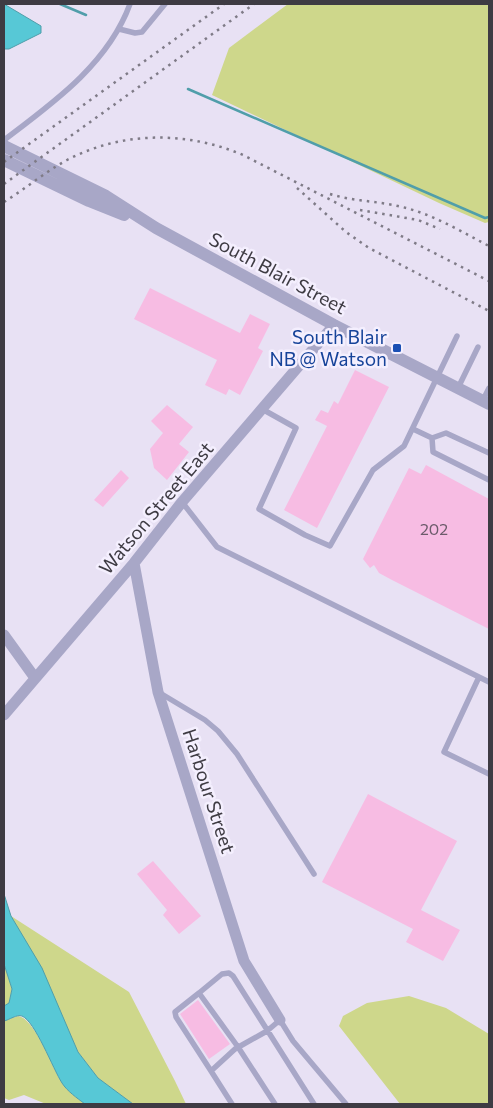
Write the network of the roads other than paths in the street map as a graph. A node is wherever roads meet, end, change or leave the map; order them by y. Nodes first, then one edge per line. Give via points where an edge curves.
1 (130, 4) edge
2 (165, 4) edge
3 (119, 29) junction
4 (4, 140) edge
5 (7, 141) edge
6 (4, 160) edge
7 (156, 228) junction
8 (334, 325) junction
9 (457, 336) dead end
10 (478, 347) dead end
11 (437, 377) junction
12 (458, 388) junction
13 (489, 388) edge
14 (486, 402) edge
15 (262, 409) junction
16 (413, 429) junction
17 (432, 438) junction
18 (489, 453) edge
19 (489, 480) edge
20 (182, 502) junction
21 (134, 563) junction
22 (4, 635) edge
23 (479, 677) junction
24 (35, 678) junction
25 (489, 682) edge
26 (158, 692) junction
27 (4, 715) edge
28 (489, 774) edge
29 (314, 874) dead end
30 (199, 993) junction
31 (280, 1020) junction
32 (267, 1031) junction
33 (238, 1047) junction
34 (211, 1071) junction
35 (232, 1104) edge
36 (275, 1104) edge
37 (314, 1104) edge
38 (346, 1104) edge

1 - 3 lane
2 - 3 lane via 142,32
3 - 5 lane via 92,65 64,94
4 - 5 lane
5 - 7 street, South Blair Street
6 - 7 street, South Blair Street via 89,201
7 - 8 street, South Blair Street
8 - 11 street, South Blair Street
8 - 15 street, Watson Street East
9 - 11 lane
10 - 12 lane
11 - 12 street, South Blair Street
11 - 16 lane
12 - 14 street, South Blair Street
13 - 14 lane
15 - 16 lane via 296,428 259,509 330,546 373,470 404,446
15 - 20 street, Watson Street East
16 - 17 lane
17 - 18 lane via 446,433
17 - 19 lane via 433,452
20 - 21 street, Watson Street East
20 - 23 lane via 217,547
21 - 24 street, Watson Street East
21 - 26 street, Harbour Street
22 - 24 street
23 - 25 lane
23 - 28 lane via 444,752
24 - 27 street, Watson Street East
26 - 29 lane via 218,731 237,754
26 - 31 street, Harbour Street via 244,961
30 - 32 lane via 222,974 229,973
30 - 33 lane
30 - 34 lane via 174,1012
31 - 32 lane
31 - 38 lane
32 - 33 lane
32 - 37 lane
33 - 34 lane
33 - 36 lane
34 - 35 lane

